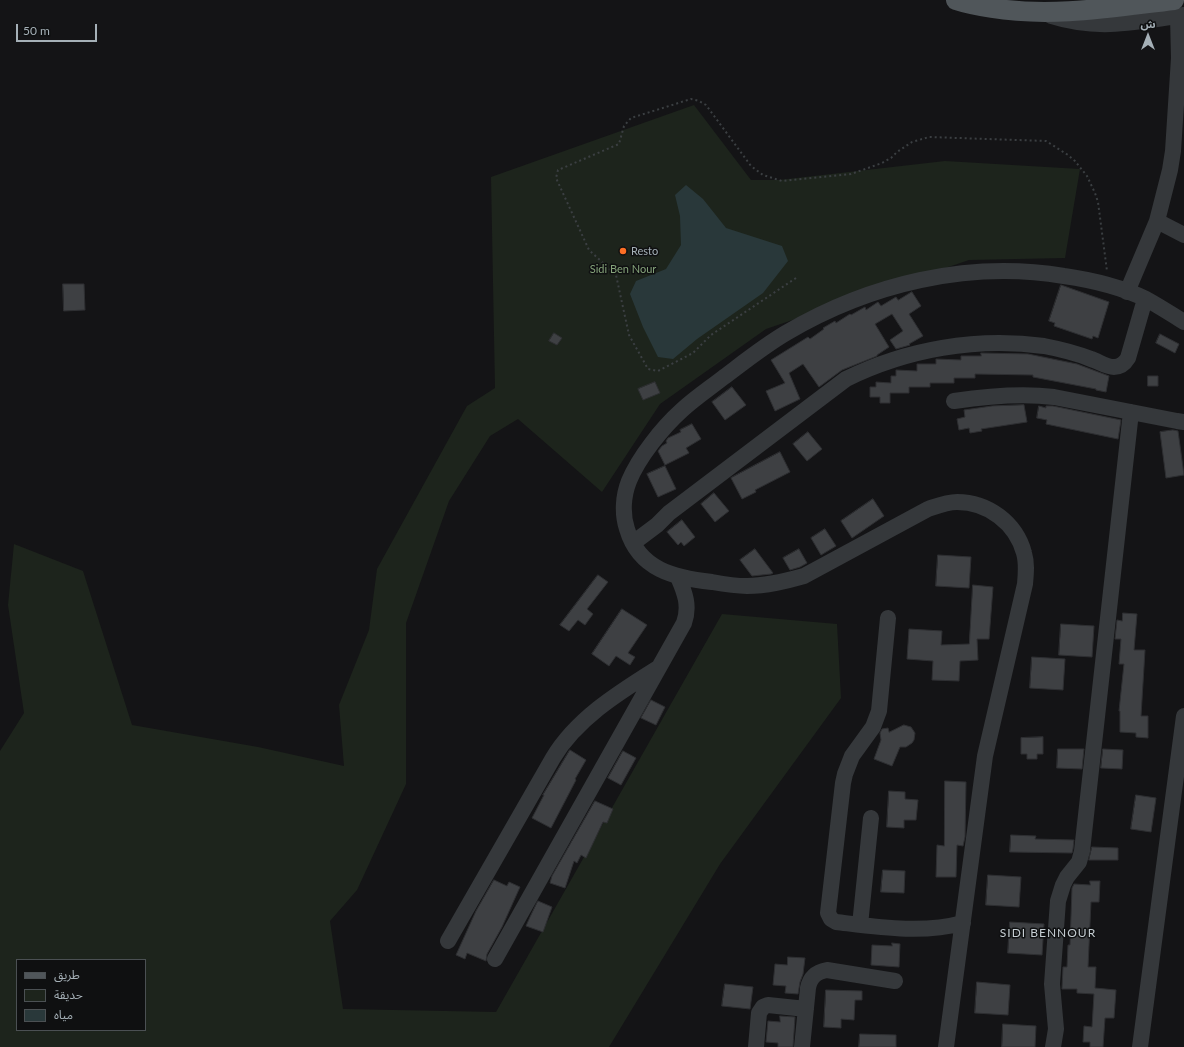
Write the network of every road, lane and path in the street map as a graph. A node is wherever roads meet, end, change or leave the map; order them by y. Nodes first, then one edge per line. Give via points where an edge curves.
1 (956, 0) edge
2 (1121, 4) edge
3 (1178, 10) edge
4 (1040, 12) junction
5 (1157, 221) junction
6 (1184, 235) edge
7 (796, 278) dead end
8 (1109, 286) junction
9 (1127, 292) junction
10 (1145, 299) junction
11 (1184, 322) edge
12 (954, 401) dead end
13 (1131, 412) junction
14 (1184, 422) edge
15 (657, 525) junction
16 (633, 543) junction
17 (646, 560) junction
18 (678, 577) junction
19 (888, 618) dead end
20 (660, 668) junction
21 (1184, 716) edge
22 (871, 818) dead end
23 (964, 923) junction
24 (860, 925) junction
25 (448, 941) dead end
26 (495, 959) dead end
27 (895, 980) dead end
28 (806, 1009) junction
29 (756, 1047) edge
30 (802, 1047) edge
31 (946, 1047) edge
32 (1053, 1047) edge
33 (1140, 1047) edge

1 - 4 main road via 1001,10
2 - 3 main road
2 - 4 main road
3 - 4 street via 1137,22 1102,25 1070,21
3 - 5 street via 1179,58 1173,151 1168,182
5 - 6 street
5 - 9 street
7 - 8 path via 711,335 693,353 658,372 648,369 629,335 616,275 589,250 556,173 619,144 624,126 631,118 691,99 706,105 750,166 770,178 782,181 851,174 882,163 912,142 929,137 1046,141 1075,161 1092,184 1098,202
8 - 9 street
8 - 16 street via 1048,273 1010,271 934,277 897,285 860,298 786,333 681,411 656,440 634,471 625,496 625,523
9 - 10 street
10 - 11 street
10 - 15 street via 1128,358 1118,367 1046,347 1028,344 989,344 924,351 865,370 846,379 669,513
12 - 13 street via 1006,395 1039,395
13 - 14 street
13 - 32 street via 1082,851 1079,862 1063,885 1058,901 1052,984 1056,1029
15 - 16 street
15 - 17 street
16 - 17 street
17 - 18 street
18 - 20 street via 687,600 686,618
18 - 23 street via 746,586 790,580 804,576 928,509 942,504 972,504 993,512 1010,527 1019,539 1024,554 1025,584 984,756
19 - 24 street via 879,711 872,727 852,756 843,783 828,910 833,921
20 - 25 street via 624,690 566,738
20 - 26 street
21 - 33 street
22 - 24 street
23 - 24 street via 925,929
23 - 31 street
27 - 28 street via 822,971 809,983
28 - 29 street via 768,1005 763,1007 759,1013
28 - 30 street

